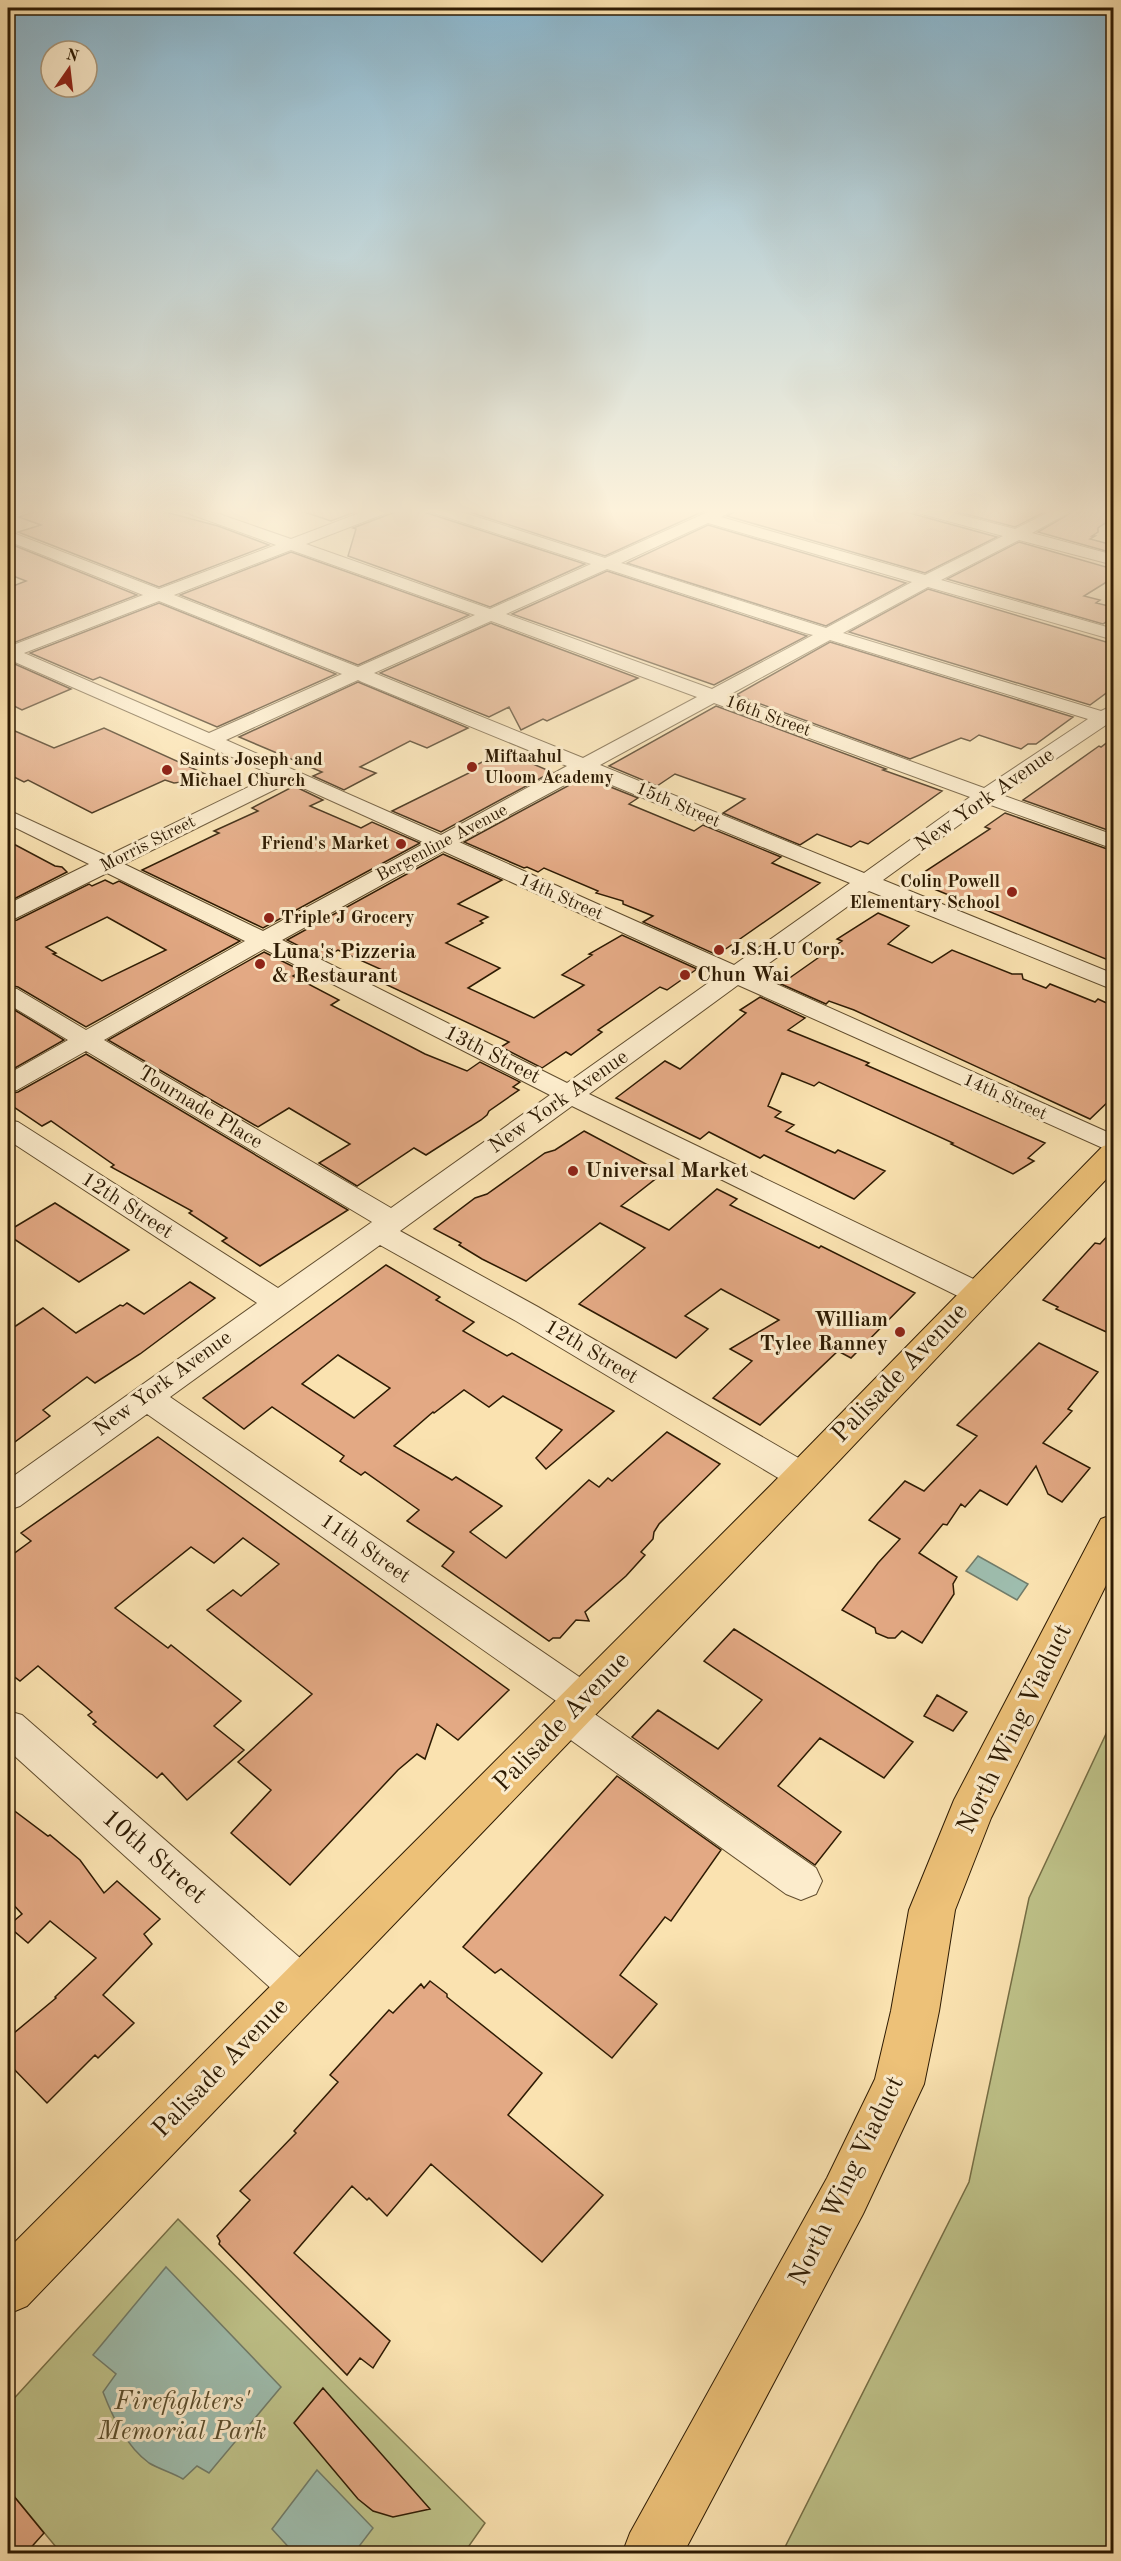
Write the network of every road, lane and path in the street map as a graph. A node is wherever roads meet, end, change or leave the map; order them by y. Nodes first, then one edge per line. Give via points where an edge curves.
1 (60, 627) edge
2 (73, 627) edge
3 (240, 627) edge
4 (460, 627) edge
5 (522, 627) edge
6 (803, 627) edge
7 (845, 627) edge
8 (1087, 627) edge
9 (1113, 634) edge
10 (830, 635) junction
11 (8, 645) edge
12 (8, 653) edge
13 (357, 673) junction
14 (713, 696) junction
15 (1110, 717) edge
16 (209, 740) junction
17 (585, 766) junction
18 (288, 775) junction
19 (986, 797) junction
20 (8, 816) edge
21 (1113, 843) edge
22 (442, 844) junction
23 (107, 865) junction
24 (866, 883) junction
25 (8, 914) edge
26 (264, 940) junction
27 (735, 976) junction
28 (1113, 983) edge
29 (8, 994) edge
30 (87, 1041) junction
31 (8, 1084) edge
32 (569, 1094) junction
33 (8, 1128) edge
34 (1113, 1145) edge
35 (1113, 1153) edge
36 (385, 1226) junction
37 (977, 1293) junction
38 (277, 1302) junction
39 (146, 1397) junction
40 (802, 1476) junction
41 (12, 1486) edge
42 (1113, 1528) edge
43 (576, 1708) junction
44 (8, 1728) edge
45 (801, 1881) dead end
46 (300, 1986) junction
47 (8, 2288) edge
48 (651, 2553) edge

1 - 11 street
2 - 12 street
3 - 13 street, 15th Street
4 - 13 street
5 - 14 street, 16th Street
6 - 10 street
7 - 10 street, Bergenline Avenue
8 - 9 street
10 - 14 street, Bergenline Avenue
10 - 15 street
12 - 16 street, 14th Street
13 - 16 street
13 - 17 street, 15th Street
14 - 17 street, Bergenline Avenue
14 - 19 street, 16th Street
15 - 19 street, New York Avenue
16 - 18 street, 14th Street
17 - 22 street, Bergenline Avenue
17 - 24 street, 15th Street
18 - 22 street, 14th Street
18 - 23 street, Morris Street
19 - 21 street, 16th Street
19 - 24 street, New York Avenue
20 - 23 street, 13th Street
22 - 26 street, Bergenline Avenue
22 - 27 street, 14th Street
23 - 25 street, Morris Street
23 - 26 street, 13th Street
24 - 27 street, New York Avenue
24 - 28 street, 15th Street
26 - 30 street, Bergenline Avenue
26 - 32 street, 13th Street
27 - 32 street, New York Avenue
27 - 34 street, 14th Street
29 - 30 street, Tournade Place
30 - 31 street, Bergenline Avenue
30 - 36 street, Tournade Place
32 - 36 street, New York Avenue
32 - 37 street, 13th Street
33 - 38 street, 12th Street
35 - 37 main road, Palisade Avenue
36 - 38 street, New York Avenue
36 - 40 street, 12th Street
37 - 40 main road, Palisade Avenue
38 - 39 street, New York Avenue
39 - 41 street, New York Avenue
39 - 43 street, 11th Street
40 - 43 main road, Palisade Avenue
42 - 48 main road, North Wing Viaduct via 970,1814 940,1888 932,1910 899,2084 844,2196
43 - 45 street, 11th Street
43 - 46 main road, Palisade Avenue
44 - 46 street, 10th Street
46 - 47 main road, Palisade Avenue

